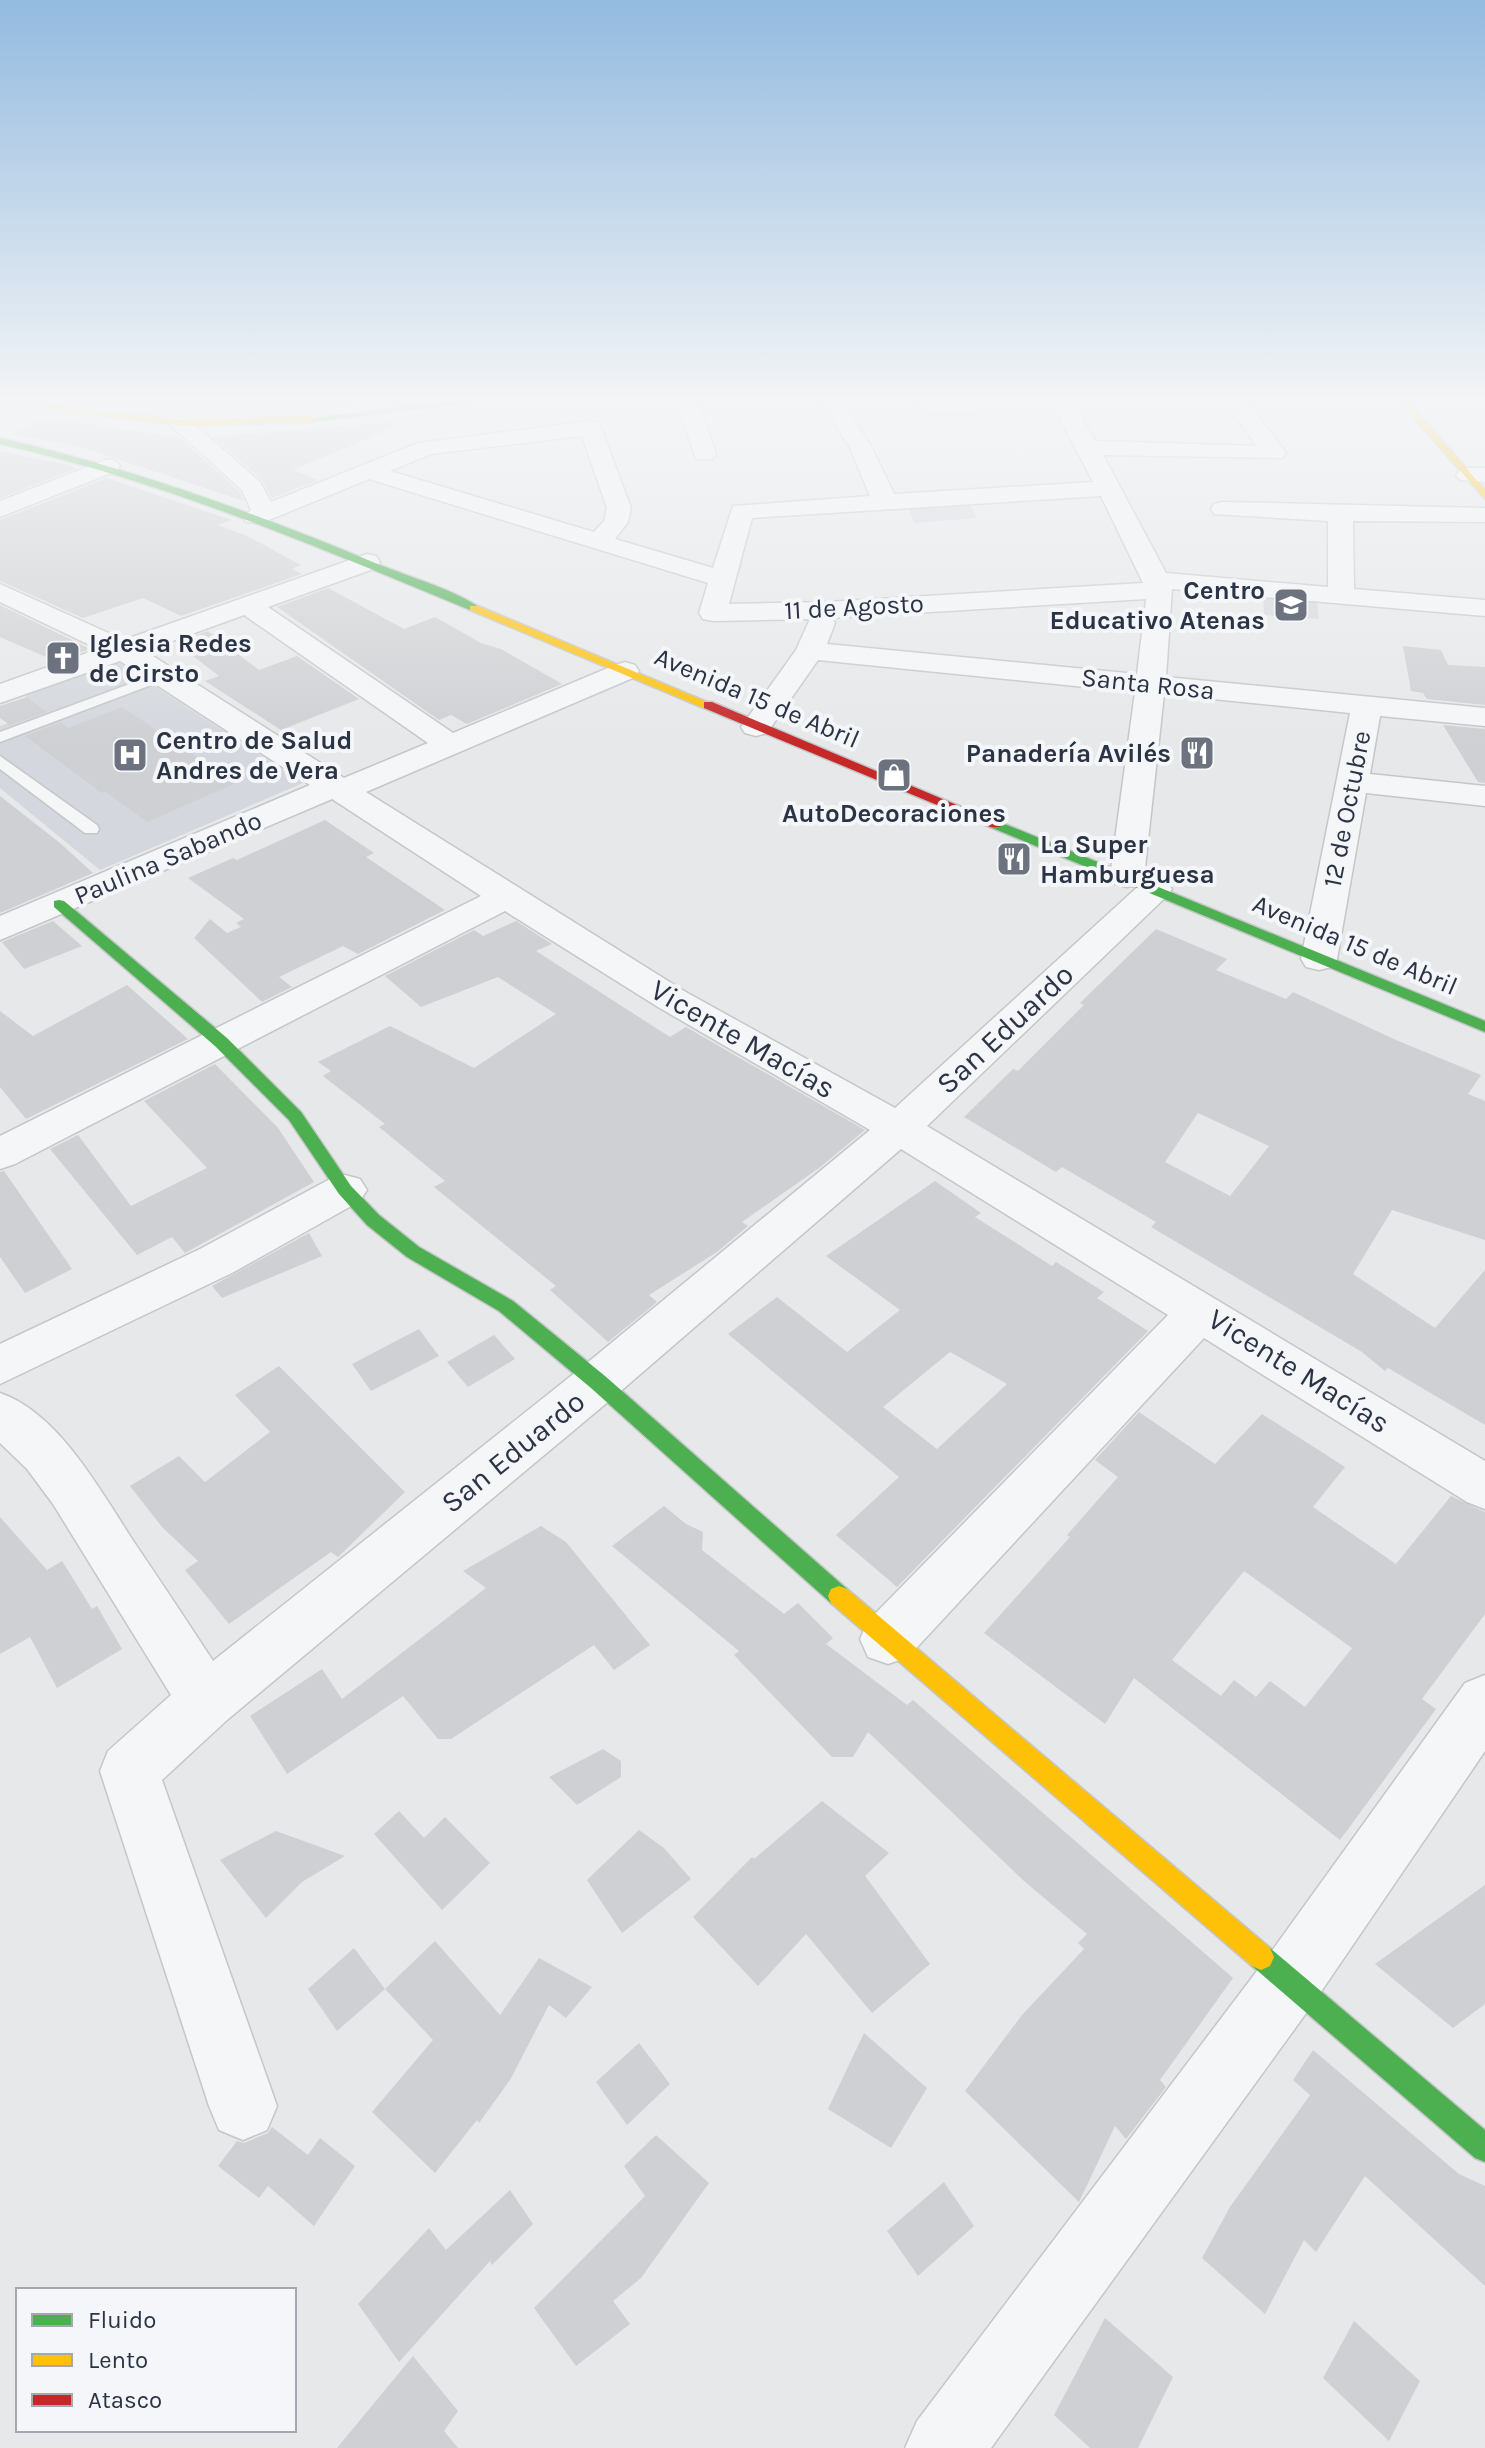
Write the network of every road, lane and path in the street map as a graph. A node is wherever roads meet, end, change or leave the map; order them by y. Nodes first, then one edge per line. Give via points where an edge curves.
1 (255, 513) edge
2 (264, 513) edge
3 (500, 513) edge
4 (618, 513) edge
5 (741, 513) edge
6 (1122, 513) edge
7 (1322, 513) edge
8 (1340, 514) junction
9 (260, 515) junction
10 (1485, 515) edge
11 (598, 543) junction
12 (367, 562) junction
13 (722, 579) junction
14 (1158, 585) junction
15 (0, 592) edge
16 (1341, 594) junction
17 (247, 605) junction
18 (1485, 608) edge
19 (826, 610) junction
20 (123, 650) junction
21 (810, 651) junction
22 (625, 671) junction
23 (162, 676) junction
24 (1151, 684) junction
25 (0, 694) edge
26 (1367, 705) junction
27 (1485, 717) edge
28 (756, 727) junction
29 (0, 737) edge
30 (452, 746) junction
31 (0, 761) edge
32 (1352, 782) junction
33 (338, 789) junction
34 (1485, 796) edge
35 (91, 829) dead end
36 (1141, 883) junction
37 (506, 897) junction
38 (59, 904) junction
39 (0, 929) edge
40 (1319, 959) junction
41 (1485, 1027) edge
42 (221, 1042) junction
43 (899, 1128) junction
44 (0, 1154) edge
45 (345, 1190) junction
46 (1201, 1311) junction
47 (0, 1365) edge
48 (598, 1382) junction
49 (0, 1413) edge
50 (1485, 1487) edge
51 (888, 1639) junction
52 (207, 1701) junction
53 (1485, 1702) edge
54 (1289, 1982) junction
55 (243, 2106) dead end
56 (1485, 2148) edge
57 (944, 2448) edge

1 - 9 street, Avenida 15 de Abril
2 - 9 street
3 - 11 street
4 - 11 street
5 - 13 street
6 - 14 street
7 - 8 street
8 - 10 street
8 - 16 street
9 - 12 street, Avenida 15 de Abril
11 - 13 street
12 - 17 street
12 - 22 street, Avenida 15 de Abril
13 - 19 street, 11 de Agosto via 713,613
14 - 16 street, 11 de Agosto
14 - 19 street, 11 de Agosto
14 - 24 street
15 - 20 street, Vicente Macías
16 - 18 street, 11 de Agosto
17 - 20 street
17 - 30 street
19 - 21 street
20 - 23 street, Vicente Macías
20 - 25 street
21 - 24 street, Santa Rosa
21 - 28 street
22 - 28 street, Avenida 15 de Abril
22 - 30 street, Paulina Sabando
23 - 29 lane
23 - 33 street, Vicente Macías
24 - 26 street, Santa Rosa
24 - 36 street
26 - 27 street, Santa Rosa
26 - 32 street, 12 de Octubre
28 - 36 street, Avenida 15 de Abril
30 - 33 street, Paulina Sabando
31 - 35 lane
32 - 34 street
32 - 40 street, 12 de Octubre
33 - 37 street, Vicente Macías
33 - 38 street, Paulina Sabando
36 - 40 street, Avenida 15 de Abril
36 - 43 street, San Eduardo
37 - 42 street
37 - 43 street, Vicente Macías via 671,999
38 - 39 street, Paulina Sabando
38 - 42 street
40 - 41 street, Avenida 15 de Abril
42 - 44 street
42 - 45 street via 295,1116
43 - 46 street, Vicente Macías
43 - 48 street, San Eduardo
45 - 47 street via 216,1261
45 - 48 street via 413,1252 506,1306
46 - 50 street, Vicente Macías
46 - 51 street
48 - 51 street
48 - 52 street, San Eduardo
49 - 52 street via 62,1477
51 - 54 street
52 - 55 street, San Eduardo via 129,1771
53 - 54 street
54 - 56 street
54 - 57 street

